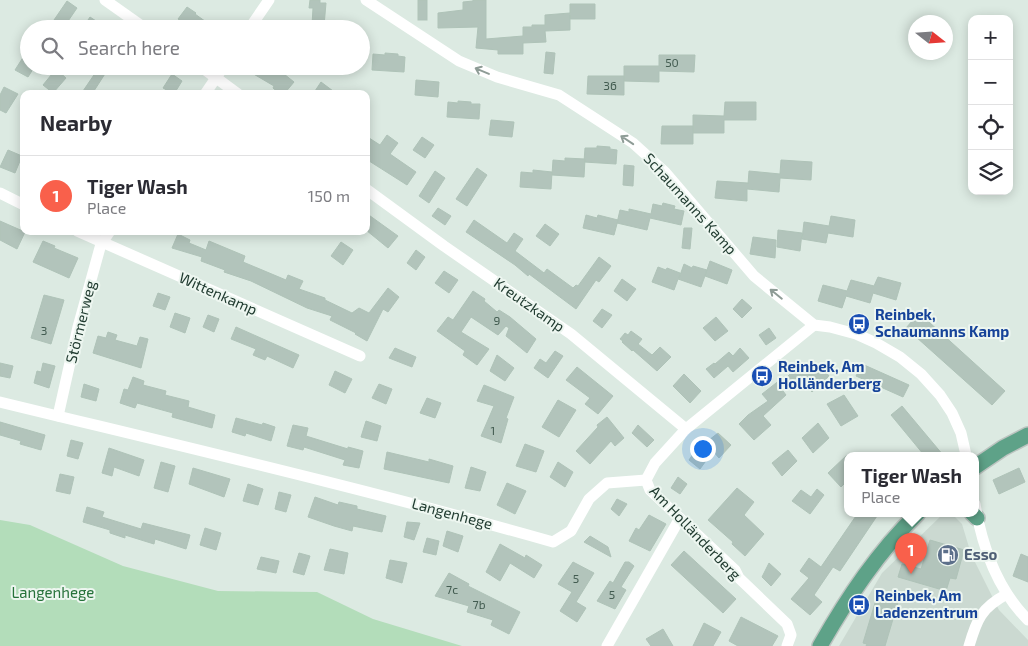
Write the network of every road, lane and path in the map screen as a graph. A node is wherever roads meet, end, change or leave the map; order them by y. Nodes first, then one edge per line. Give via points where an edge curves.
1 (105, 0) edge
2 (269, 0) edge
3 (366, 0) edge
4 (133, 20) edge
5 (255, 20) edge
6 (212, 75) edge
7 (218, 75) edge
8 (216, 78) junction
9 (208, 90) edge
10 (232, 90) edge
11 (370, 192) edge
12 (0, 193) edge
13 (20, 203) edge
14 (84, 235) edge
15 (108, 235) edge
16 (102, 244) junction
17 (814, 325) junction
18 (360, 356) dead end
19 (0, 402) edge
20 (58, 416) junction
21 (686, 429) junction
22 (1028, 435) edge
23 (965, 452) edge
24 (979, 464) edge
25 (646, 480) junction
26 (914, 517) edge
27 (977, 517) edge
28 (680, 518) junction
29 (1007, 594) junction
30 (1028, 620) edge
31 (608, 646) edge
32 (787, 646) edge
33 (820, 646) edge
34 (969, 646) edge

1 - 4 street
2 - 5 street
17 -> 3 street, Schaumanns Kamp via 754,276 665,172 633,143 559,95 497,77 460,61
6 - 8 street
7 - 8 street
8 - 9 street
8 - 10 street
11 - 21 street, Kreutzkamp via 571,334
12 - 13 street
14 - 16 street, Wittenkamp
15 - 16 street, Störmerweg
16 - 18 street, Wittenkamp
16 - 20 street, Störmerweg via 78,327
17 - 21 street, Am Holländerberg
17 - 23 street, Schaumanns Kamp via 856,334 876,343 922,374 952,413
19 - 20 street, Langenhege
20 - 25 street, Langenhege via 332,483 553,542 571,531 589,499 607,483
21 - 25 street, Am Holländerberg via 655,463
22 - 24 main road
25 - 28 street, Am Holländerberg via 650,490
26 - 33 main road via 860,581
27 - 29 street via 989,557
28 - 31 street
28 - 32 street, Am Holländerberg via 787,624 791,635
29 - 30 street
29 - 34 street via 986,607

